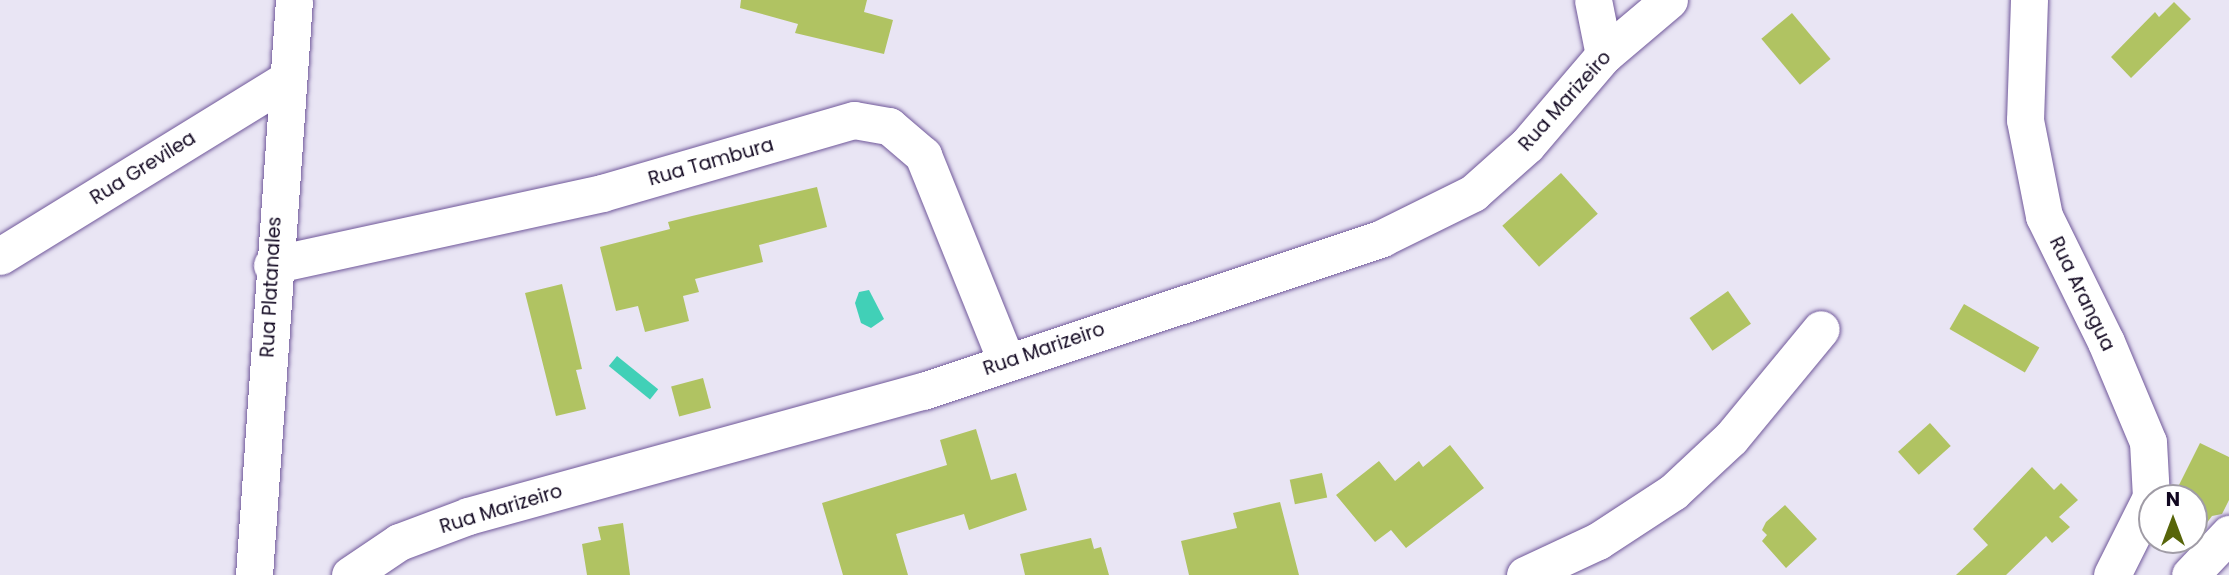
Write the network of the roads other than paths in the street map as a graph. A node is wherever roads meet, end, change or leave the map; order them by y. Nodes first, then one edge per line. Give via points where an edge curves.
1 (294, 0) edge
2 (1593, 0) edge
3 (1669, 0) edge
4 (2029, 0) edge
5 (1604, 55) junction
6 (285, 81) junction
7 (0, 256) edge
8 (272, 265) junction
9 (1821, 329) dead end
10 (1006, 360) junction
11 (2229, 534) edge
12 (254, 575) edge
13 (350, 575) edge
14 (1525, 575) edge
15 (2112, 575) edge
16 (2190, 575) edge

1 - 6 street, Rua Platanales
2 - 5 street
3 - 5 street, Rua Marizeiro
4 - 15 street, Rua Arangua via 2025,120 2044,216 2106,342 2148,442 2151,497
5 - 10 street, Rua Marizeiro via 1527,145 1474,193 1382,237
6 - 7 street, Rua Grevilea
6 - 8 street, Rua Platanales
8 - 10 street, Rua Tambura via 602,193 854,120 889,126 923,155
8 - 12 street, Rua Platanales
9 - 14 street via 1731,438 1673,492 1598,541
10 - 13 street, Rua Marizeiro via 923,391 468,516 400,542
11 - 16 street

